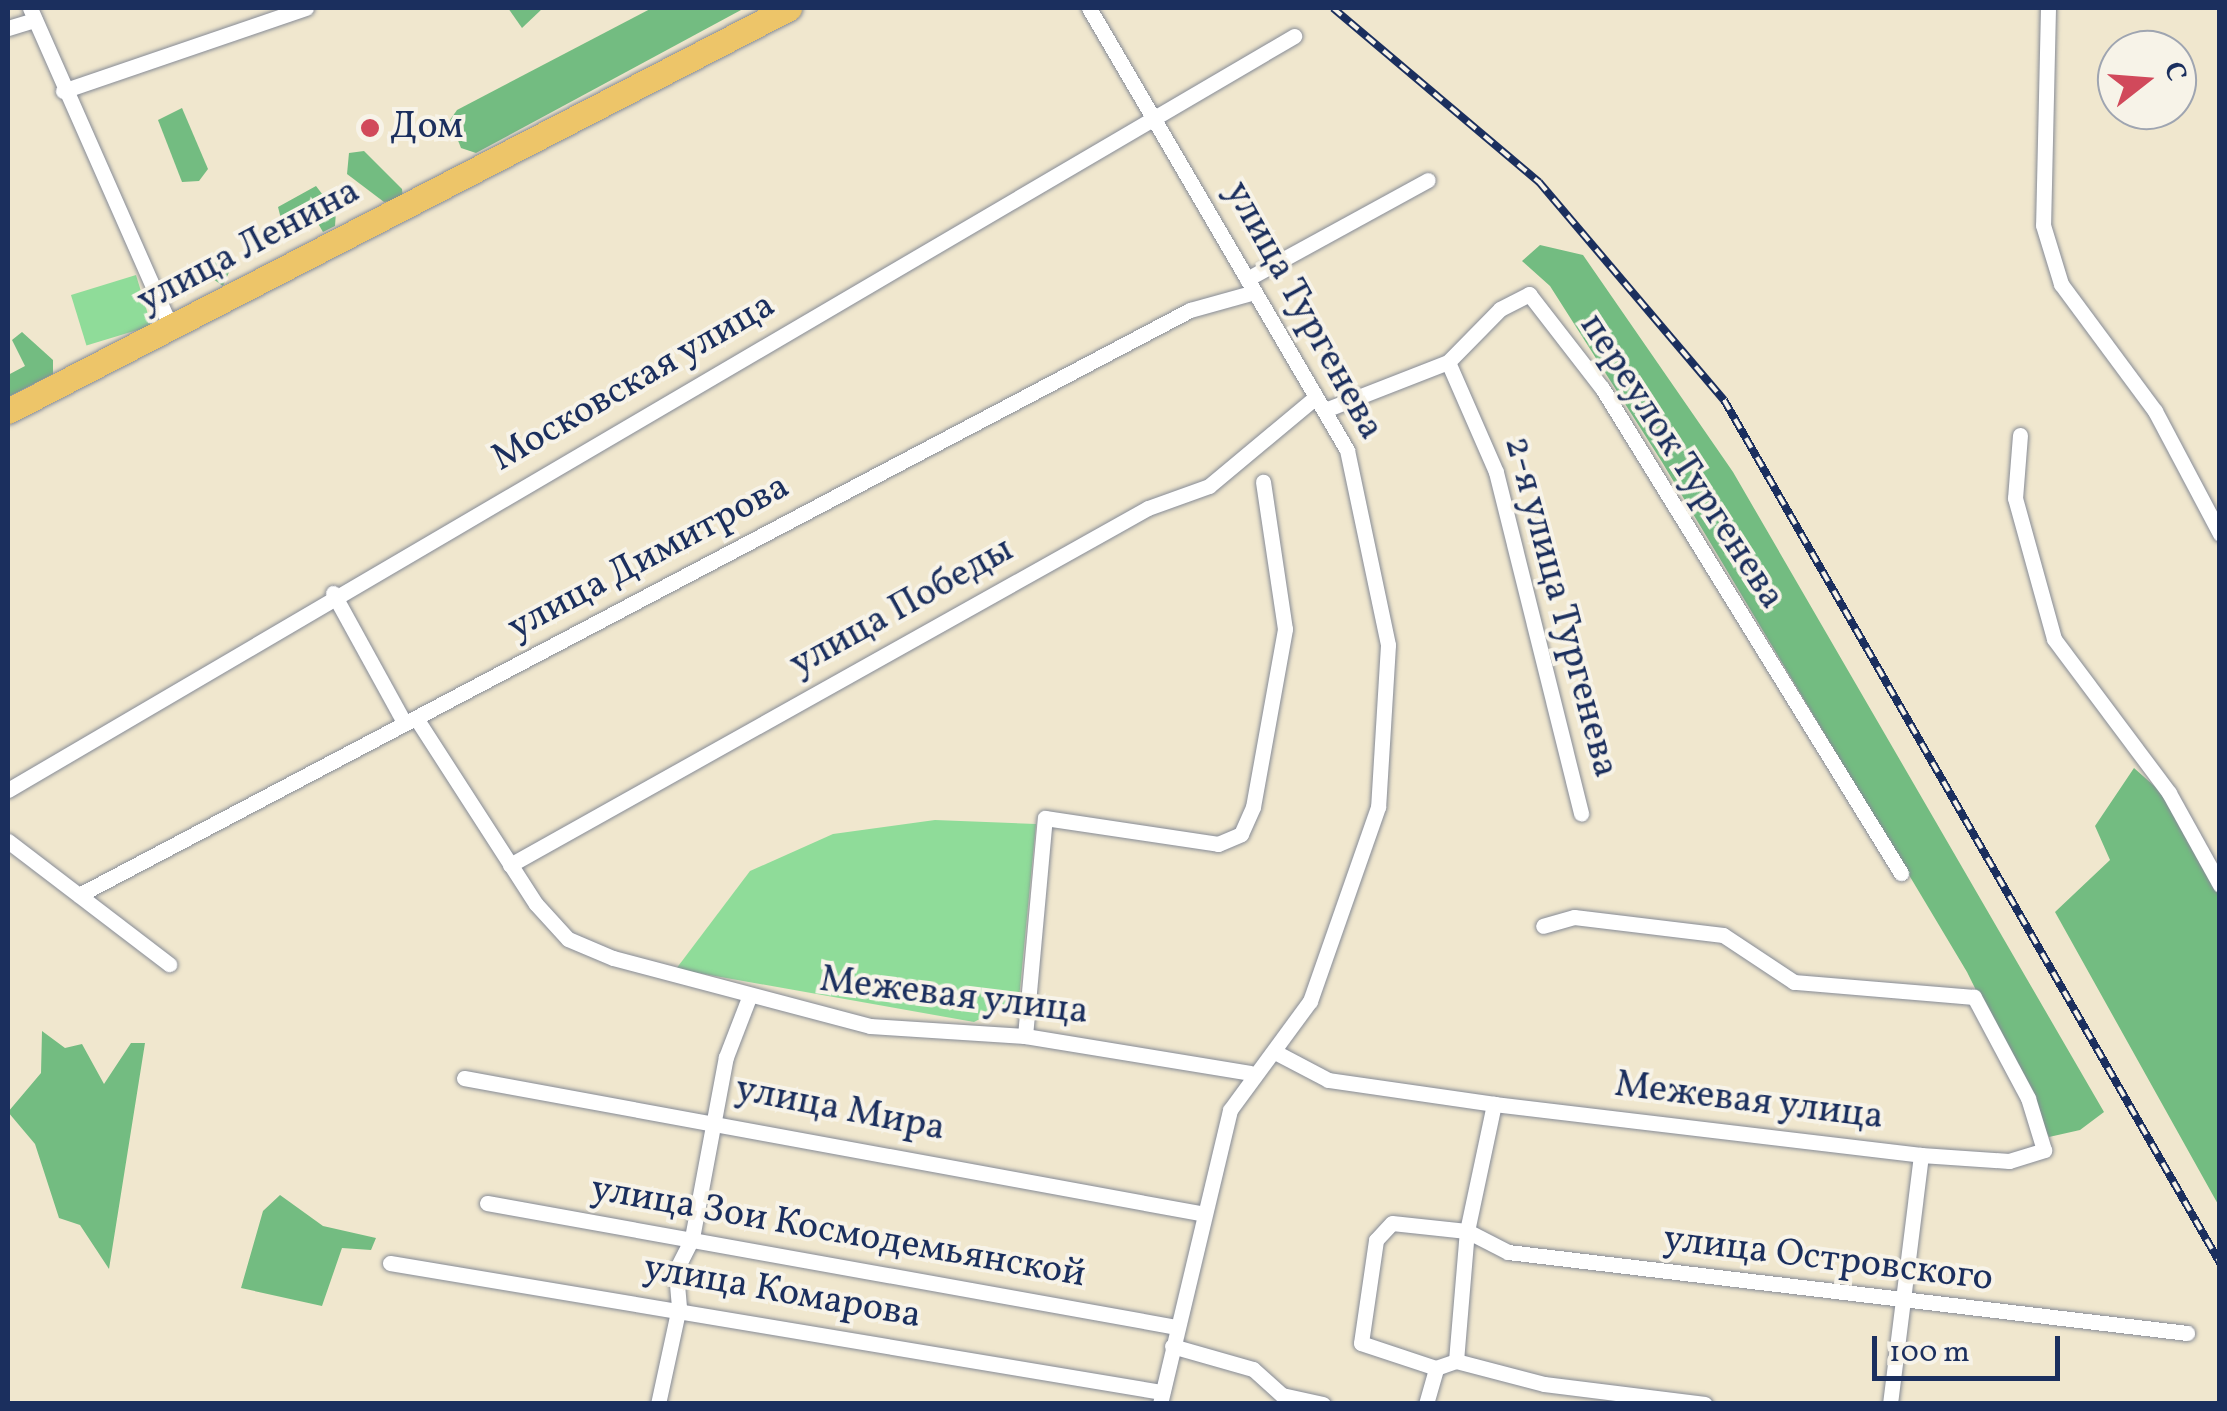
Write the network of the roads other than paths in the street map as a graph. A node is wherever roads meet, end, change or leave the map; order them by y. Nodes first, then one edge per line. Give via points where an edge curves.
1 (306, 8) edge
2 (789, 8) edge
3 (1089, 8) edge
4 (2048, 8) edge
5 (32, 14) edge
6 (8, 28) edge
7 (1294, 36) dead end
8 (64, 90) junction
9 (1158, 116) junction
10 (1428, 180) dead end
11 (1251, 286) junction
12 (172, 330) junction
13 (1448, 362) junction
14 (1320, 404) junction
15 (8, 411) edge
16 (2020, 435) dead end
17 (1262, 482) dead end
18 (2220, 534) edge
19 (333, 593) junction
20 (410, 720) junction
21 (8, 790) edge
22 (1581, 814) dead end
23 (8, 841) edge
24 (510, 864) junction
25 (1901, 873) dead end
26 (2220, 885) edge
27 (79, 896) junction
28 (1543, 926) dead end
29 (169, 964) dead end
30 (748, 1000) junction
31 (1025, 1036) junction
32 (1274, 1052) junction
33 (1250, 1073) junction
34 (464, 1078) dead end
35 (1494, 1104) junction
36 (717, 1118) junction
37 (1920, 1155) junction
38 (487, 1203) dead end
39 (1204, 1214) junction
40 (1467, 1231) junction
41 (692, 1238) junction
42 (390, 1262) dead end
43 (1902, 1303) junction
44 (679, 1307) junction
45 (1177, 1328) junction
46 (2187, 1333) dead end
47 (1172, 1346) junction
48 (1456, 1361) junction
49 (1436, 1368) junction
50 (1161, 1398) edge
51 (658, 1404) edge
52 (1323, 1404) edge
53 (1426, 1404) edge
54 (1706, 1404) edge
55 (1890, 1404) edge

1 - 8 street
2 - 12 main road, улица Ленина
3 - 9 street, улица Тургенева
4 - 18 street via 2043,225 2061,284 2156,411
5 - 6 street
5 - 8 street
7 - 9 street, Московская улица
8 - 12 street
9 - 11 street, улица Тургенева
9 - 19 street, Московская улица
10 - 11 street, улица Димитрова
11 - 14 street, улица Тургенева
11 - 20 street, улица Димитрова via 1190,310
12 - 15 main road, улица Ленина
13 - 14 street, переулок Тургенева
13 - 22 street, 2-я улица Тургенева via 1496,472
13 - 25 street, переулок Тургенева via 1500,310 1530,294 1602,388
14 - 24 street, улица Победы via 1209,486 1148,508
14 - 32 street, улица Тургенева via 1366,517 1388,716 1378,807 1346,908 1310,1001
16 - 26 street via 2014,498 2054,639 2169,794
17 - 31 street via 1285,630 1253,807 1241,834 1218,844 1045,818
19 - 20 street, Межевая улица
19 - 21 street, Московская улица
20 - 24 street, Межевая улица
20 - 27 street, улица Димитрова
23 - 27 street
24 - 30 street, Межевая улица via 568,939
27 - 29 street
28 - 37 street, Межевая улица via 1574,917 1723,935 1794,982 1974,997 2028,1098 2044,1150 2009,1161
30 - 31 street, Межевая улица via 870,1026
30 - 36 street
31 - 33 street, Межевая улица
32 - 33 street, улица Тургенева
32 - 35 street, Межевая улица via 1328,1080
33 - 39 street, улица Тургенева via 1230,1110
34 - 36 street, улица Мира
35 - 37 street, Межевая улица
35 - 40 street
36 - 39 street, улица Мира
36 - 41 street
37 - 43 street
38 - 41 street, улица Зои Космодемьянской
39 - 45 street, улица Тургенева
40 - 43 street, улица Островского via 1508,1252
40 - 48 street
40 - 49 street, улица Островского via 1404,1222 1376,1240 1360,1343
41 - 44 street via 676,1270
41 - 45 street, улица Зои Космодемьянской
42 - 44 street, улица Комарова
43 - 46 street, улица Островского
43 - 55 street
44 - 50 street, улица Комарова
44 - 51 street
45 - 47 street, улица Тургенева
47 - 50 street, улица Тургенева
47 - 52 street via 1253,1369 1282,1395
48 - 49 street
48 - 54 street via 1544,1384
49 - 53 street

